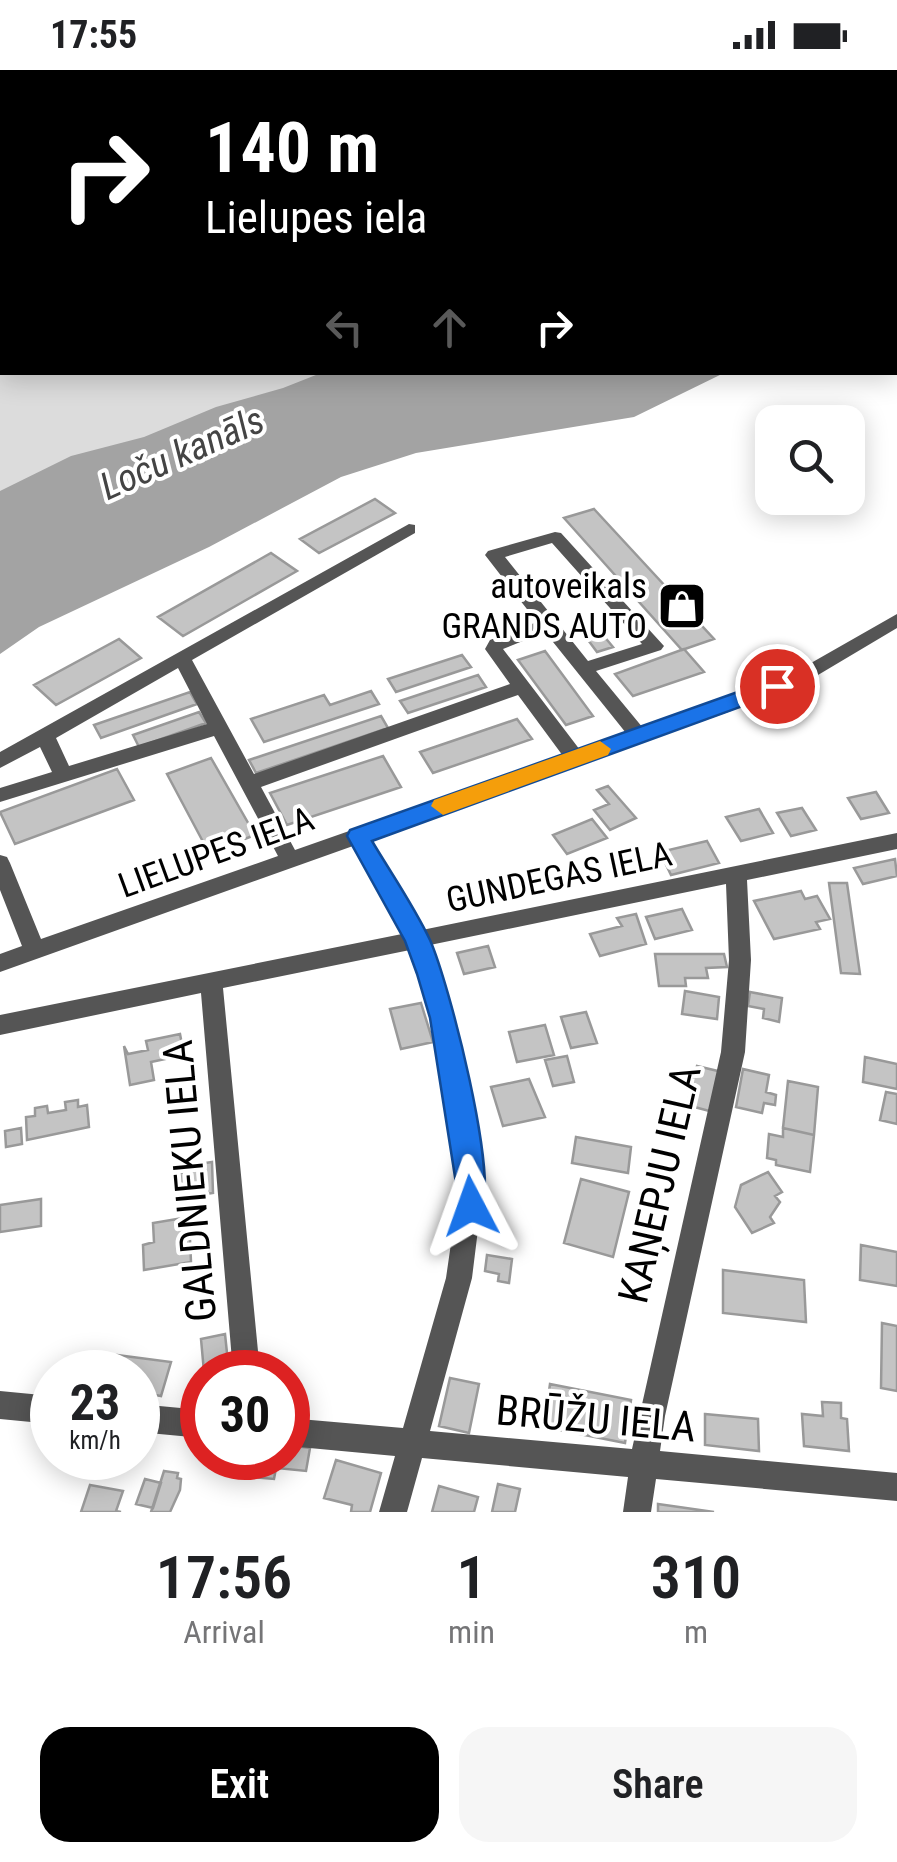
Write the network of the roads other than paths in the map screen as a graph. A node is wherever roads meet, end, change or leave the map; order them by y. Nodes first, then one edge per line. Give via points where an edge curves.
1 (408, 529) dead end
2 (897, 620) edge
3 (548, 624) junction
4 (182, 659) junction
5 (585, 668) junction
6 (521, 688) junction
7 (218, 726) junction
8 (638, 735) junction
9 (45, 736) junction
10 (576, 758) junction
11 (0, 761) edge
12 (63, 774) junction
13 (248, 784) junction
14 (0, 795) edge
15 (358, 836) junction
16 (897, 841) edge
17 (290, 860) junction
18 (0, 863) edge
19 (736, 873) junction
20 (417, 940) junction
21 (35, 951) junction
22 (0, 963) edge
23 (211, 982) junction
24 (0, 1025) edge
25 (246, 1350) edge
26 (0, 1405) edge
27 (30, 1408) edge
28 (310, 1434) edge
29 (411, 1442) junction
30 (643, 1466) junction
31 (897, 1487) edge
32 (393, 1512) edge
33 (637, 1512) edge

1 - 4 street
2 - 8 street, LIELUPES IELA via 811,671
3 - 5 street
3 - 5 street via 494,555 555,536 655,646
3 - 6 street via 496,644
4 - 7 street
4 - 9 street
5 - 8 street
6 - 10 street
6 - 13 street
7 - 12 street
7 - 13 street
8 - 10 street, LIELUPES IELA
9 - 11 street
9 - 12 street
10 - 15 street, LIELUPES IELA
12 - 14 street
13 - 17 street
15 - 17 street, LIELUPES IELA
15 - 20 street
16 - 19 street, GUNDEGAS IELA
17 - 21 street, LIELUPES IELA
18 - 21 street
19 - 20 street, GUNDEGAS IELA
19 - 30 street, KAŅEPJU IELA via 740,960 733,1052
20 - 23 street, GUNDEGAS IELA
20 - 29 street via 442,1018 472,1181 459,1278
21 - 22 street, LIELUPES IELA
23 - 24 street, GUNDEGAS IELA
23 - 25 street, GALDNIEKU IELA
26 - 27 street
28 - 29 street, BRŪŽU IELA
29 - 30 street, BRŪŽU IELA
29 - 32 street
30 - 31 street, BRŪŽU IELA
30 - 33 street, KAŅEPJU IELA

